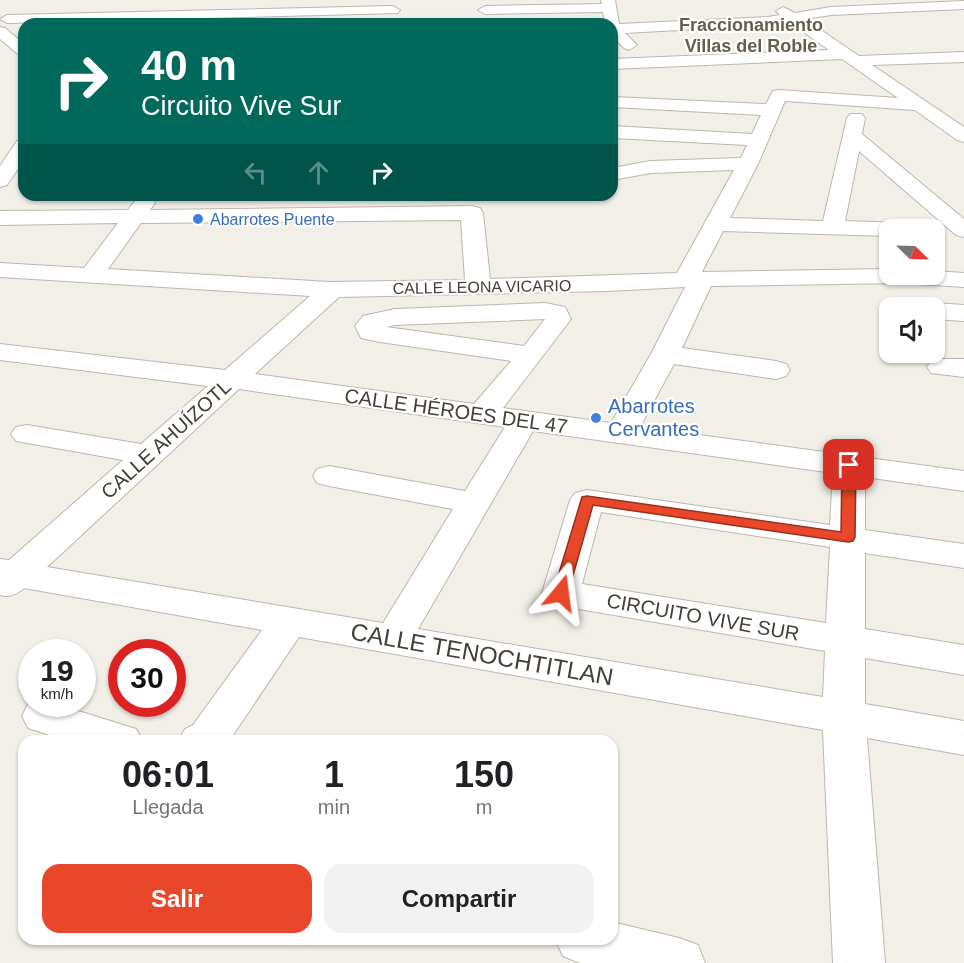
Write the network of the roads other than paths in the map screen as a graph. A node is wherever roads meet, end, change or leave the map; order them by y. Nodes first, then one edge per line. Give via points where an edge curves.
1 (207, 0) edge
2 (234, 0) edge
3 (498, 0) edge
4 (767, 0) edge
5 (790, 0) edge
6 (609, 4) edge
7 (0, 5) edge
8 (32, 5) junction
9 (964, 5) edge
10 (934, 7) junction
11 (678, 9) dead end
12 (884, 9) junction
13 (485, 10) junction
14 (831, 11) junction
15 (392, 12) edge
16 (811, 14) junction
17 (186, 15) junction
18 (952, 15) dead end
19 (140, 18) edge
20 (181, 18) edge
21 (479, 18) edge
22 (794, 18) junction
23 (904, 21) dead end
24 (854, 24) dead end
25 (18, 26) edge
26 (686, 26) junction
27 (2, 27) edge
28 (618, 29) edge
29 (837, 30) junction
30 (813, 31) junction
31 (618, 33) edge
32 (18, 41) edge
33 (636, 45) junction
34 (618, 46) edge
35 (851, 57) junction
36 (964, 57) edge
37 (880, 60) junction
38 (649, 63) junction
39 (618, 64) edge
40 (768, 80) dead end
41 (860, 101) junction
42 (618, 102) edge
43 (776, 103) junction
44 (920, 105) junction
45 (689, 107) junction
46 (618, 132) edge
47 (962, 134) edge
48 (852, 135) junction
49 (758, 140) junction
50 (18, 141) edge
51 (748, 164) junction
52 (618, 173) edge
53 (0, 181) edge
54 (145, 201) edge
55 (275, 201) edge
56 (267, 215) junction
57 (133, 217) junction
58 (0, 218) edge
59 (717, 224) junction
60 (833, 227) junction
61 (879, 229) edge
62 (945, 230) edge
63 (964, 231) edge
64 (0, 270) edge
65 (90, 277) junction
66 (694, 280) junction
67 (964, 280) edge
68 (478, 287) junction
69 (332, 290) junction
70 (945, 312) edge
71 (964, 313) edge
72 (0, 352) edge
73 (665, 354) junction
74 (531, 355) junction
75 (776, 369) dead end
76 (233, 380) junction
77 (482, 414) junction
78 (524, 420) junction
79 (621, 433) junction
80 (27, 434) dead end
81 (149, 455) junction
82 (849, 465) junction
83 (329, 476) dead end
84 (964, 481) edge
85 (475, 503) junction
86 (848, 537) junction
87 (964, 556) edge
88 (5, 578) edge
89 (289, 621) junction
90 (393, 639) junction
91 (846, 641) junction
92 (964, 660) edge
93 (45, 717) edge
94 (844, 717) junction
95 (102, 735) edge
96 (209, 735) edge
97 (964, 738) edge
98 (606, 945) edge
99 (679, 963) edge
100 (859, 963) edge

1 - 2 street
1 - 8 street
1 - 17 street
3 - 13 street
4 - 22 street
5 - 16 street
6 - 13 street
7 - 8 street
8 - 27 street
9 - 10 street
10 - 12 street
10 - 18 street
11 - 26 street
12 - 14 street
12 - 23 street
13 - 21 street
14 - 16 street
14 - 24 street
15 - 17 street
16 - 22 street
16 - 29 street
17 - 19 street
17 - 20 street
22 - 26 street
22 - 30 street
25 - 27 street
26 - 28 street
27 - 32 street
29 - 30 street
29 - 37 street
30 - 35 street
31 - 33 street
33 - 34 street
33 - 38 street
35 - 37 street
35 - 38 street
35 - 44 street
36 - 37 street
38 - 39 street
38 - 45 street
40 - 43 street
41 - 43 street
41 - 44 street
41 - 48 street
42 - 45 street
43 - 45 street
43 - 49 street
44 - 47 street
46 - 49 street
48 - 60 street
48 - 63 street
49 - 51 street
50 - 53 street
51 - 52 street via 651,167
51 - 59 street
54 - 57 street
55 - 56 street
56 - 57 street
56 - 68 street via 472,213
57 - 58 street
57 - 65 street
59 - 60 street
59 - 66 street
60 - 61 street
62 - 63 street
64 - 65 street, CALLE LEONA VICARIO
65 - 69 street, CALLE LEONA VICARIO
66 - 67 street, CALLE LEONA VICARIO via 902,276
66 - 68 street, CALLE LEONA VICARIO
66 - 73 street
68 - 69 street, CALLE LEONA VICARIO
69 - 76 street, CALLE AHUÍZOTL
70 - 71 street
72 - 76 street, CALLE HÉROES DEL 47
73 - 75 street
73 - 79 street
74 - 74 street via 380,334 371,332 368,326 395,317 556,313 558,319
74 - 77 street
76 - 77 street, CALLE HÉROES DEL 47
76 - 81 street, CALLE AHUÍZOTL
77 - 78 street, CALLE HÉROES DEL 47
78 - 79 street, CALLE HÉROES DEL 47
78 - 85 street
79 - 82 street, CALLE HÉROES DEL 47
80 - 81 street
81 - 88 street, CALLE AHUÍZOTL
82 - 84 street, CALLE HÉROES DEL 47
82 - 86 street
83 - 85 street
85 - 90 street
86 - 87 street
86 - 91 street
86 - 91 street, CIRCUITO VIVE SUR via 587,500 561,593
88 - 89 street, CALLE TENOCHTITLAN
89 - 90 street, CALLE TENOCHTITLAN
89 - 96 street
90 - 94 street, CALLE TENOCHTITLAN
91 - 92 street
91 - 94 street
93 - 95 street
94 - 97 street, CALLE TENOCHTITLAN
94 - 100 street
98 - 99 street

